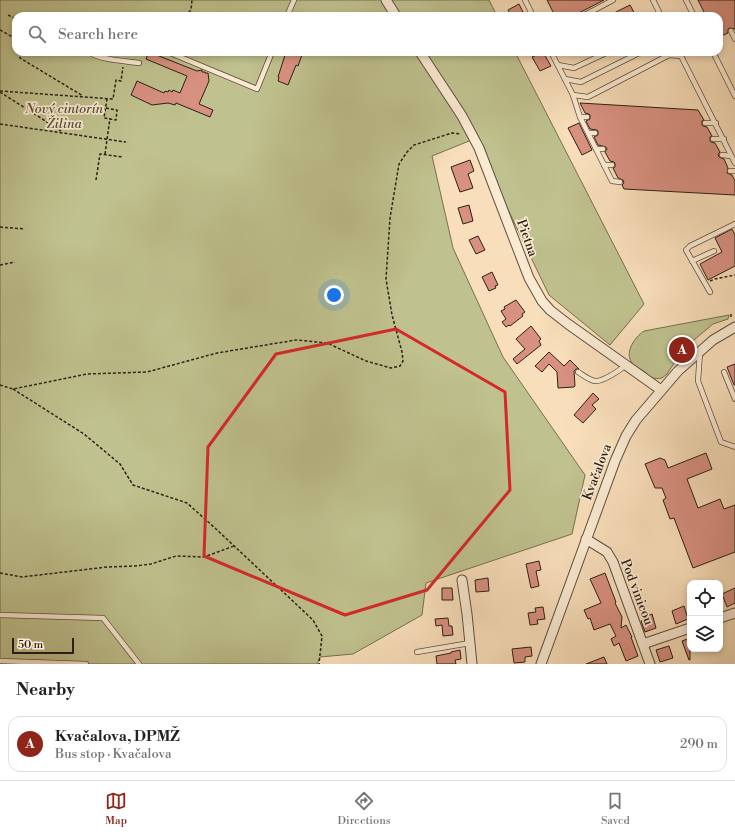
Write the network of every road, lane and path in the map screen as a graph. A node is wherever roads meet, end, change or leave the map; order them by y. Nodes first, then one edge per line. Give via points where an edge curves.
1 (192, 0) edge
2 (294, 0) edge
3 (386, 0) edge
4 (525, 0) edge
5 (613, 0) edge
6 (653, 0) edge
7 (686, 0) edge
8 (189, 12) edge
9 (289, 12) edge
10 (394, 12) edge
11 (531, 12) edge
12 (590, 12) edge
13 (659, 12) edge
14 (692, 12) edge
15 (8, 15) dead end
16 (12, 17) edge
17 (0, 30) edge
18 (731, 31) dead end
19 (12, 37) edge
20 (735, 39) edge
21 (19, 56) edge
22 (97, 56) edge
23 (178, 56) edge
24 (270, 56) edge
25 (423, 56) edge
26 (553, 56) edge
27 (600, 56) edge
28 (633, 56) edge
29 (667, 56) edge
30 (681, 56) edge
31 (715, 56) edge
32 (124, 61) junction
33 (139, 63) dead end
34 (558, 65) junction
35 (565, 79) junction
36 (733, 86) edge
37 (0, 91) edge
38 (573, 95) junction
39 (735, 96) edge
40 (84, 97) junction
41 (107, 99) junction
42 (106, 108) junction
43 (580, 117) junction
44 (110, 118) junction
45 (587, 118) dead end
46 (705, 123) dead end
47 (0, 124) edge
48 (716, 124) junction
49 (62, 132) junction
50 (588, 133) junction
51 (595, 133) dead end
52 (472, 134) junction
53 (107, 139) junction
54 (713, 139) dead end
55 (724, 139) junction
56 (126, 142) dead end
57 (596, 149) junction
58 (603, 149) dead end
59 (105, 154) junction
60 (722, 155) dead end
61 (732, 156) junction
62 (123, 157) dead end
63 (735, 163) edge
64 (604, 165) junction
65 (612, 165) dead end
66 (96, 180) dead end
67 (620, 182) dead end
68 (735, 224) edge
69 (0, 227) edge
70 (25, 229) dead end
71 (714, 251) dead end
72 (15, 262) dead end
73 (692, 262) junction
74 (0, 265) edge
75 (735, 275) edge
76 (705, 284) junction
77 (710, 292) dead end
78 (731, 314) dead end
79 (733, 324) edge
80 (700, 351) junction
81 (625, 365) junction
82 (578, 372) dead end
83 (724, 372) dead end
84 (0, 385) edge
85 (12, 389) junction
86 (661, 390) junction
87 (735, 399) edge
88 (735, 447) edge
89 (586, 539) junction
90 (234, 546) junction
91 (0, 573) edge
92 (462, 580) dead end
93 (735, 613) edge
94 (0, 615) edge
95 (723, 617) edge
96 (687, 629) edge
97 (470, 644) junction
98 (643, 644) junction
99 (417, 652) dead end
100 (0, 661) edge
101 (86, 664) edge
102 (139, 664) edge
103 (319, 664) edge
104 (472, 664) edge
105 (542, 664) edge
106 (650, 664) edge

1 - 8 path
2 - 9 lane
3 - 10 street
4 - 11 lane
5 - 12 lane
6 - 13 lane
7 - 14 lane
15 - 16 path
17 - 19 path
18 - 20 lane
21 - 40 path
22 - 32 lane
23 - 24 lane via 257,89
25 - 52 street, Pietna
26 - 34 lane
27 - 34 lane via 574,68
28 - 35 lane via 581,82
29 - 38 lane via 588,97
30 - 48 lane
31 - 36 lane
32 - 33 lane
32 - 41 path via 121,81 116,80 113,99
34 - 35 lane
35 - 38 lane
36 - 39 lane
37 - 40 path
37 - 49 path
38 - 43 lane
40 - 41 path
41 - 42 path
42 - 44 path via 104,118
42 - 44 path via 117,110 116,120
43 - 45 lane
43 - 50 lane
44 - 53 path
46 - 48 lane
47 - 49 path
48 - 55 lane
49 - 53 path
50 - 51 lane
50 - 57 lane
52 - 81 street, Pietna via 535,290 550,310
52 - 85 path via 452,133 414,145 399,164 390,218 386,279 402,352 403,361 400,366 391,368 366,361 327,342 296,340 217,353 146,372 87,374
53 - 56 path
53 - 59 path
54 - 55 lane
55 - 61 lane
57 - 58 lane
57 - 64 lane
59 - 62 path
59 - 66 path via 100,154
60 - 61 lane
61 - 63 lane
64 - 65 lane
64 - 67 lane via 612,181
68 - 73 lane via 690,246 686,250
69 - 70 path
71 - 73 lane
72 - 74 path
73 - 76 lane
75 - 76 path
76 - 77 lane
78 - 79 path
79 - 80 street, Kvačalova
80 - 86 street, Kvačalova
80 - 88 lane via 698,381 721,442
81 - 82 lane via 600,381
81 - 86 street, Pietna
83 - 87 lane
84 - 85 path
85 - 90 path via 84,434 120,464 133,485 186,503
86 - 89 street, Kvačalova via 636,420 623,441
89 - 98 street, Pod vinicou via 602,548 610,557
89 - 105 street, Kvačalova
90 - 91 path via 204,557 176,556 135,566 22,578
90 - 103 path via 313,620 322,636
92 - 97 street
93 - 95 street
94 - 102 lane via 103,618
96 - 98 street
97 - 99 lane
97 - 104 street
98 - 106 street, Pod vinicou
100 - 101 lane

